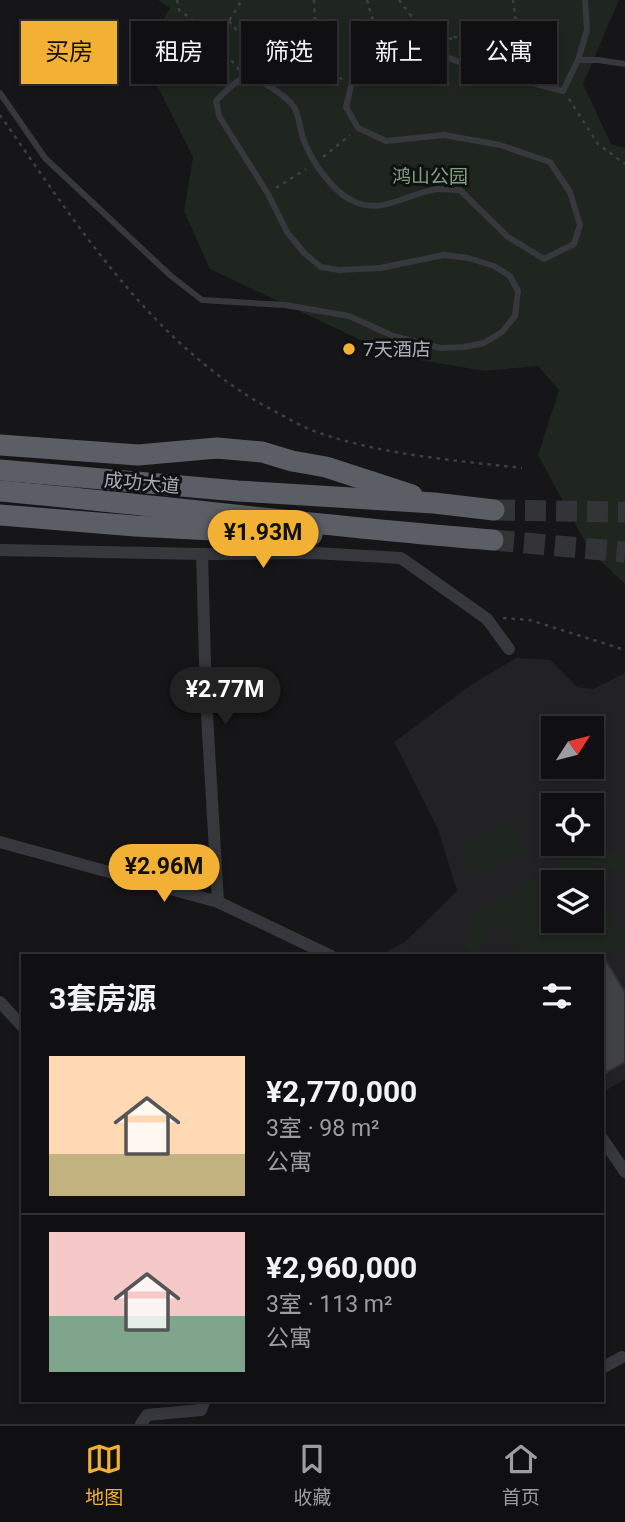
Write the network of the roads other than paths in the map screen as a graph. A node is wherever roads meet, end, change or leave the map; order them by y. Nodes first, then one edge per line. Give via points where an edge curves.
1 (586, 0) edge
2 (578, 60) junction
3 (625, 64) edge
4 (0, 93) edge
5 (0, 445) edge
6 (0, 470) edge
7 (0, 491) edge
8 (106, 491) junction
9 (434, 503) junction
10 (494, 510) tunnel mouth
11 (0, 515) edge
12 (398, 532) junction
13 (493, 540) tunnel mouth
14 (0, 550) edge
15 (202, 554) junction
16 (509, 649) dead end
17 (0, 842) edge
18 (218, 902) junction
19 (327, 954) edge
20 (0, 1002) edge
21 (21, 1025) edge
22 (604, 1141) edge
23 (625, 1172) edge
24 (624, 1358) edge
25 (604, 1367) edge
26 (204, 1402) edge
27 (141, 1424) edge

1 - 2 lane via 587,30
2 - 3 lane
2 - 4 lane via 563,91 428,49 386,51 352,82 346,107 358,128 386,141 444,135 500,145 550,162 570,192 580,225 574,244 544,259 508,237 460,190 437,190 395,204 353,202 314,164 294,107 257,79 245,78 216,101 219,116 287,232 321,267 380,268 444,255 494,266 510,276 518,291 514,316 502,332 464,348 440,348 393,336 349,316 285,305 202,300 45,158
5 - 9 highway via 138,455 217,448 262,452
6 - 8 highway, 成功大道
7 - 8 highway, 成功大道
8 - 9 highway, 成功大道 via 238,491
8 - 12 highway, 成功大道
9 - 10 highway, 成功大道
11 - 12 highway via 342,536
12 - 13 highway, 成功大道
14 - 15 street
15 - 16 street via 401,558 482,616
15 - 18 street
17 - 18 street
18 - 19 street
20 - 21 street
22 - 23 street
24 - 25 street
26 - 27 street via 201,1410 147,1415

